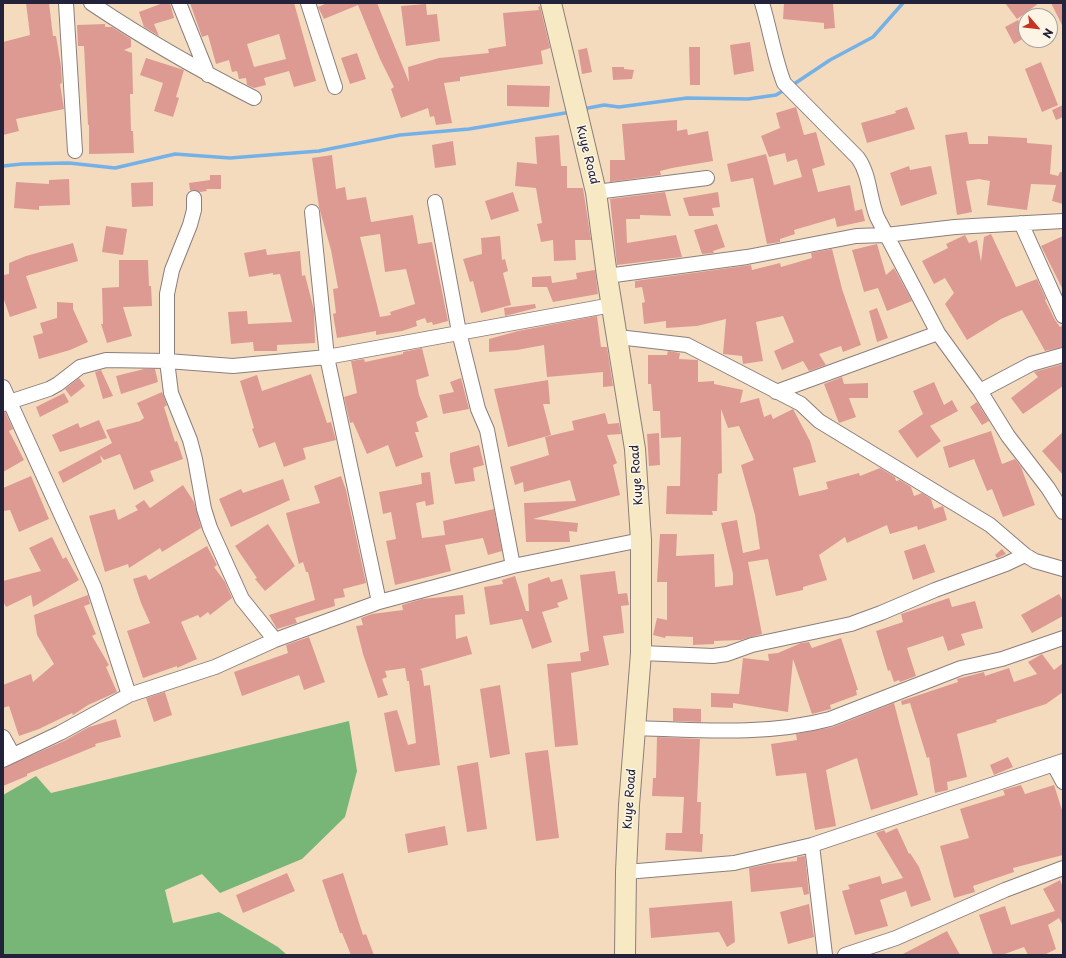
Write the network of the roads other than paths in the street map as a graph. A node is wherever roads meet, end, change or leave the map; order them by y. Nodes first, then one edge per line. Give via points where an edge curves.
1 (66, 3) edge
2 (91, 3) edge
3 (179, 3) edge
4 (308, 3) edge
5 (551, 3) edge
6 (762, 3) edge
7 (208, 75) junction
8 (335, 88) dead end
9 (254, 98) dead end
10 (75, 152) dead end
11 (707, 178) dead end
12 (596, 192) junction
13 (194, 198) dead end
14 (435, 202) dead end
15 (312, 212) dead end
16 (1063, 221) edge
17 (1021, 223) junction
18 (886, 235) junction
19 (607, 276) junction
20 (612, 305) junction
21 (1063, 316) edge
22 (459, 332) junction
23 (938, 333) junction
24 (618, 338) junction
25 (1063, 356) edge
26 (327, 357) junction
27 (167, 361) junction
28 (3, 387) edge
29 (980, 391) junction
30 (776, 392) junction
31 (6, 403) edge
32 (1063, 512) edge
33 (641, 540) junction
34 (1025, 555) junction
35 (513, 566) junction
36 (1063, 569) edge
37 (379, 602) junction
38 (1063, 638) edge
39 (275, 640) junction
40 (641, 653) junction
41 (130, 695) junction
42 (635, 728) junction
43 (3, 737) edge
44 (8, 757) edge
45 (1058, 763) edge
46 (1063, 782) edge
47 (812, 845) junction
48 (1063, 868) edge
49 (626, 872) junction
50 (625, 955) edge
51 (825, 955) edge
52 (845, 955) edge

1 - 10 street
2 - 7 street
3 - 7 street
4 - 8 street
5 - 12 street, Kuye Road
6 - 18 street via 784,83 858,158 864,167 871,202
7 - 9 street
11 - 12 street
12 - 19 street, Kuye Road
13 - 27 street via 190,225 172,270 167,294
14 - 22 street
15 - 26 street
16 - 17 street
17 - 18 street
17 - 21 street
18 - 19 street via 856,236 747,257
18 - 23 street
19 - 20 street, Kuye Road
20 - 22 street
20 - 24 street, Kuye Road
22 - 26 street
22 - 35 street via 478,409 487,430
23 - 29 street
23 - 30 street
24 - 30 street via 687,345
24 - 33 street, Kuye Road via 635,448
25 - 29 street via 1031,364
26 - 27 street via 233,366
26 - 37 street
27 - 31 street via 106,360 80,367 49,389
27 - 39 street via 171,393 190,440 210,528 242,598
28 - 31 street
29 - 32 street via 1008,436 1045,483
30 - 34 street via 801,404 819,421 990,525
31 - 41 street via 92,580
33 - 35 street
33 - 40 street, Kuye Road
34 - 36 street via 1035,561
34 - 40 street via 851,624 713,656
35 - 37 street
37 - 39 street
38 - 42 street via 1002,659 961,668 830,719 810,724 725,731
39 - 41 street via 215,667
40 - 42 street, Kuye Road
41 - 44 street via 60,733
42 - 49 street, Kuye Road
43 - 44 street
45 - 46 street
45 - 47 street
47 - 49 street via 734,863
47 - 51 street
48 - 52 street via 992,895 896,938
49 - 50 street, Kuye Road

